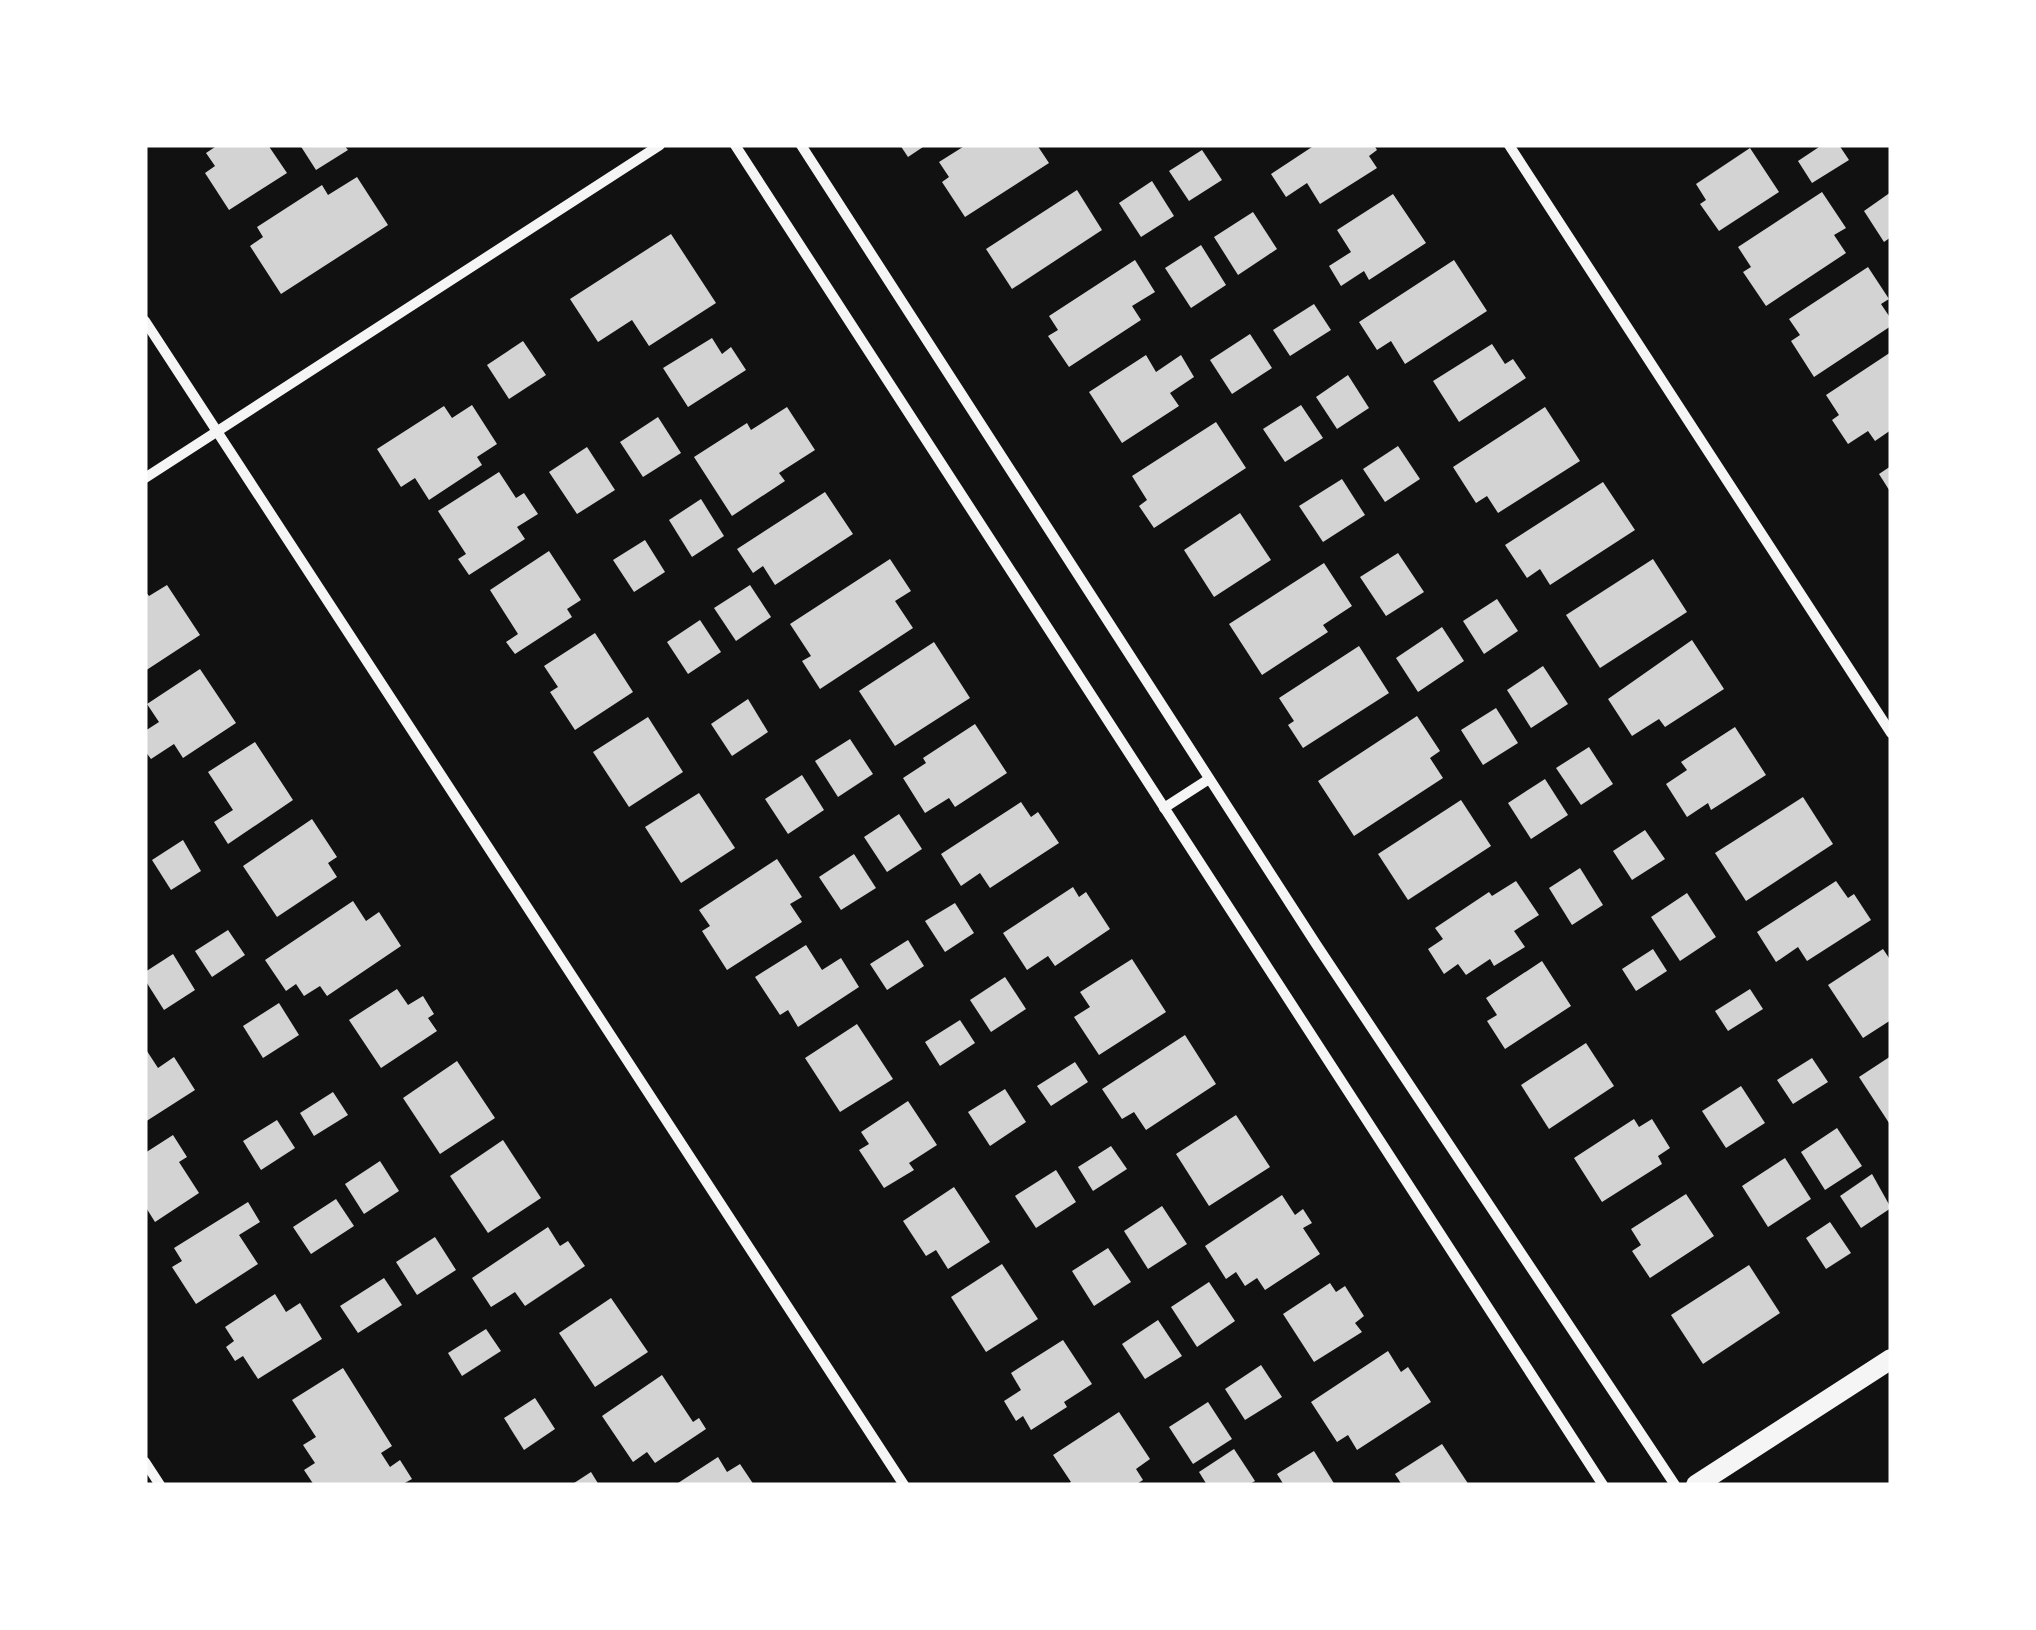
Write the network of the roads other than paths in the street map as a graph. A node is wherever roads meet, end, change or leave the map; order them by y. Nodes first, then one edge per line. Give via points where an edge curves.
1 (660, 145) edge
2 (735, 145) edge
3 (801, 145) edge
4 (1509, 145) edge
5 (145, 320) edge
6 (216, 431) junction
7 (145, 478) edge
8 (1891, 734) edge
9 (1209, 779) junction
10 (1164, 808) junction
11 (1891, 1359) edge
12 (145, 1462) edge
13 (160, 1485) edge
14 (904, 1485) edge
15 (1603, 1485) edge
16 (1675, 1485) edge
17 (1696, 1485) edge

1 - 6 street
2 - 10 street
3 - 9 street
4 - 8 street
5 - 6 street
6 - 7 street
6 - 14 street
9 - 10 street
9 - 16 street
10 - 15 street
11 - 17 main road
12 - 13 street

